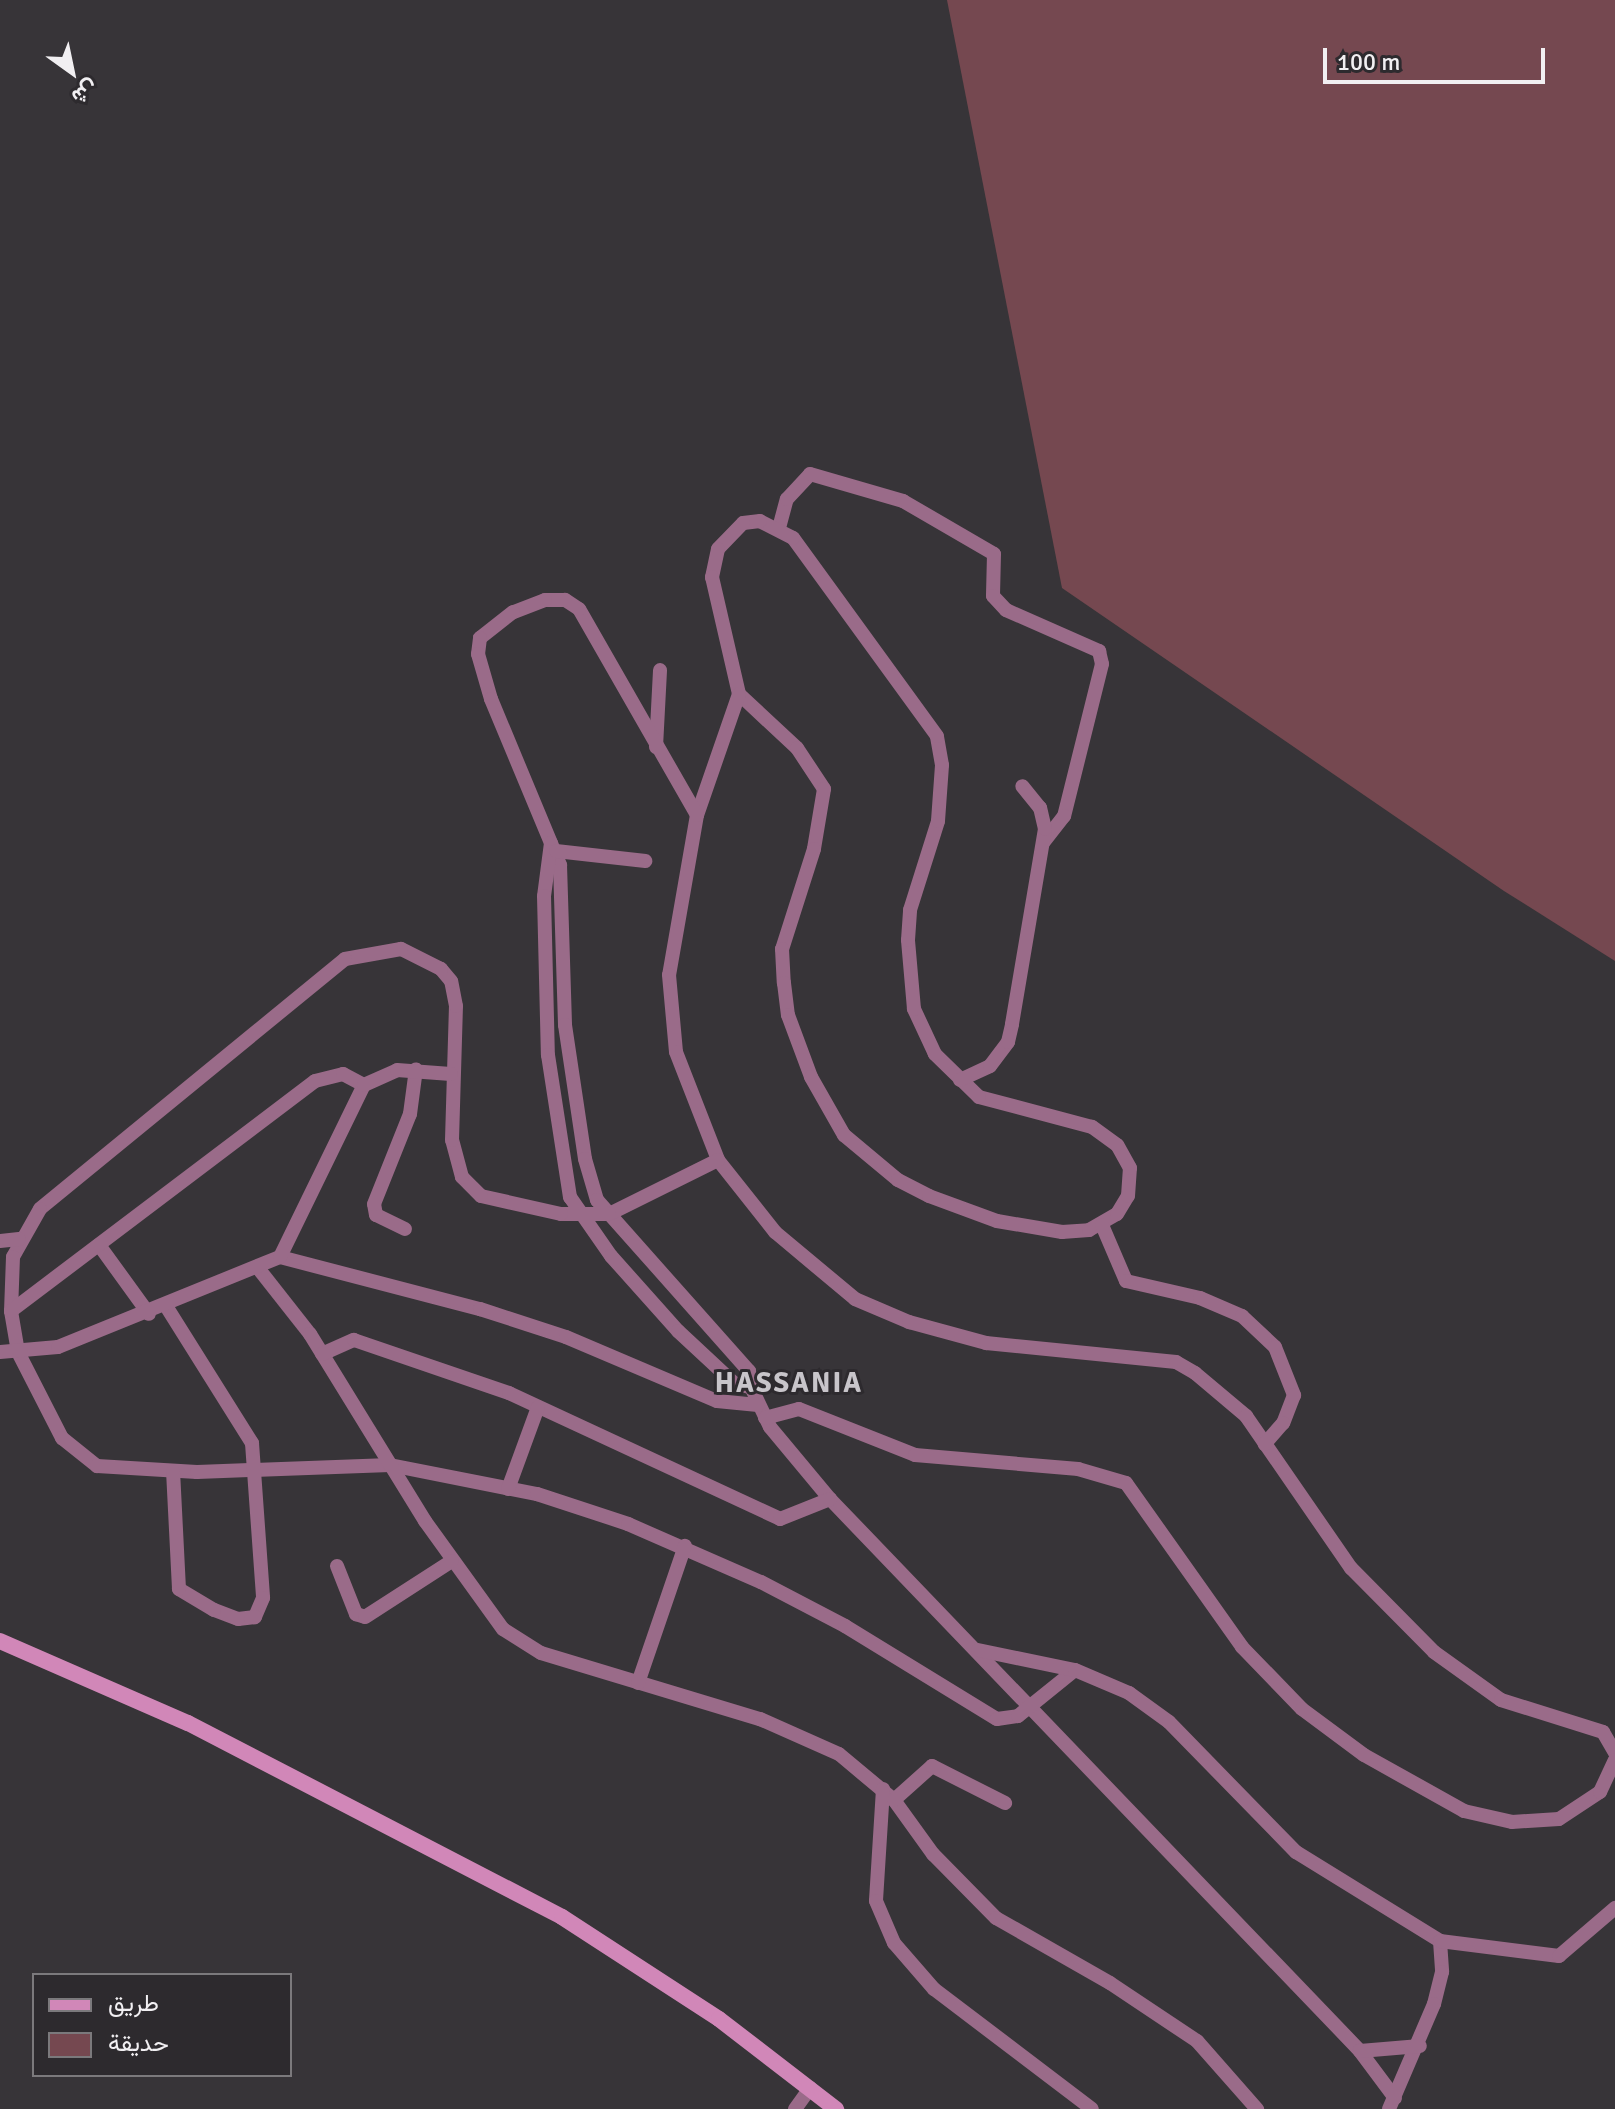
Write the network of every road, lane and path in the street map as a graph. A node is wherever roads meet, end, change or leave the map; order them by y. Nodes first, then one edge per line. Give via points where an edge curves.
1 (779, 528) junction
2 (660, 670) dead end
3 (739, 694) junction
4 (656, 747) junction
5 (1022, 786) dead end
6 (697, 815) junction
7 (1044, 842) junction
8 (554, 846) junction
9 (645, 861) dead end
10 (565, 985) junction
11 (545, 986) junction
12 (416, 1069) junction
13 (451, 1074) junction
14 (960, 1080) junction
15 (572, 1081) junction
16 (552, 1084) junction
17 (364, 1085) junction
18 (718, 1160) junction
19 (609, 1214) junction
20 (580, 1217) junction
21 (1102, 1225) junction
22 (405, 1229) dead end
23 (19, 1239) junction
24 (0, 1241) edge
25 (99, 1245) junction
26 (280, 1257) junction
27 (258, 1268) junction
28 (166, 1306) junction
29 (11, 1311) junction
30 (149, 1314) junction
31 (0, 1352) edge
32 (18, 1352) junction
33 (322, 1354) junction
34 (751, 1387) junction
35 (538, 1407) junction
36 (761, 1411) junction
37 (1265, 1444) junction
38 (390, 1465) junction
39 (251, 1470) junction
40 (173, 1472) junction
41 (508, 1489) junction
42 (830, 1499) junction
43 (685, 1546) junction
44 (452, 1561) junction
45 (337, 1566) dead end
46 (0, 1641) edge
47 (978, 1650) junction
48 (1075, 1670) junction
49 (638, 1683) junction
50 (1028, 1709) junction
51 (1615, 1753) edge
52 (1615, 1760) edge
53 (888, 1795) junction
54 (1005, 1803) dead end
55 (1615, 1908) edge
56 (1440, 1941) junction
57 (1420, 2046) junction
58 (1360, 2051) junction
59 (810, 2088) junction
60 (1392, 2104) edge
61 (795, 2109) edge
62 (836, 2109) edge
63 (1092, 2109) edge
64 (1257, 2109) edge

1 - 3 street via 760,521 743,523 727,534 713,560 714,601
1 - 7 street via 787,499 807,475 903,501 994,554 993,596 1006,610 1099,651 1102,664 1064,816
1 - 14 street via 804,552 937,736 941,804 910,910 911,987 924,1035
2 - 4 street
3 - 6 street
3 - 21 street via 797,748 824,789 817,837 782,949 788,1015 835,1122 863,1154 898,1180 949,1204 997,1221 1062,1232
4 - 6 street
4 - 8 street via 587,619 572,604 545,600 489,628 477,645 483,674
5 - 7 street via 1040,808
6 - 18 street via 671,950 672,1028
7 - 14 street via 1008,1042 990,1066
8 - 9 street
8 - 10 street via 562,874
8 - 11 street via 544,896
10 - 11 street
10 - 15 street
11 - 16 street
12 - 13 street
12 - 17 street via 397,1070
12 - 22 street via 410,1114 374,1204 376,1215
13 - 20 street via 452,1140 462,1177 473,1191 499,1202
13 - 23 street via 456,1006 448,975 401,949 345,959 79,1174 40,1209
14 - 21 street via 996,1104 1047,1111 1092,1127 1117,1145 1130,1168 1128,1196
15 - 16 street
15 - 19 street via 590,1185
16 - 20 street via 566,1181
17 - 25 street via 343,1074 315,1081
17 - 26 street
18 - 19 street
18 - 37 street via 775,1232 866,1305 986,1343 1176,1362 1232,1400
19 - 20 street
19 - 34 street via 749,1371
20 - 34 street via 678,1331 735,1384
21 - 37 street via 1126,1281 1200,1298 1242,1316 1275,1347 1294,1395 1283,1423
23 - 24 street
23 - 29 street
25 - 29 street
25 - 30 street
26 - 27 street
26 - 36 street via 480,1309 566,1337 717,1401
27 - 28 street
27 - 33 street
28 - 30 street
28 - 39 street via 245,1429 252,1443
29 - 32 street
30 - 32 street via 58,1347
31 - 32 street
32 - 40 street via 74,1452 97,1466
33 - 35 street via 346,1340 365,1342
33 - 38 street
34 - 36 street
35 - 41 street
35 - 42 street via 780,1519
36 - 42 street
36 - 52 street via 799,1409 915,1455 1078,1469 1126,1483 1242,1647 1302,1709 1364,1755 1464,1811 1512,1822 1559,1819 1600,1792
37 - 51 street via 1351,1568 1434,1652 1501,1700 1603,1732
38 - 39 street
38 - 41 street
38 - 44 street
39 - 40 street
39 - 40 street via 263,1604 259,1615 246,1619 214,1610 179,1589
41 - 43 street
42 - 47 street
43 - 49 street
43 - 50 street via 845,1626 991,1717 1010,1719
44 - 45 street via 365,1617 356,1614
44 - 49 street via 494,1618 522,1644 596,1674
46 - 59 street via 188,1723 562,1917 719,2019
47 - 48 street
47 - 50 street
48 - 50 street
48 - 56 street via 1105,1679 1145,1704 1296,1852
49 - 53 street via 760,1719 822,1744
50 - 58 street
53 - 54 street via 932,1766
53 - 63 street via 876,1901 894,1943 934,1989
53 - 64 street via 933,1854 987,1911 1024,1939 1110,1983 1197,2041
55 - 56 street via 1559,1956
56 - 57 street via 1442,1972
57 - 58 street
57 - 60 street
58 - 60 street
59 - 61 street
59 - 62 street

